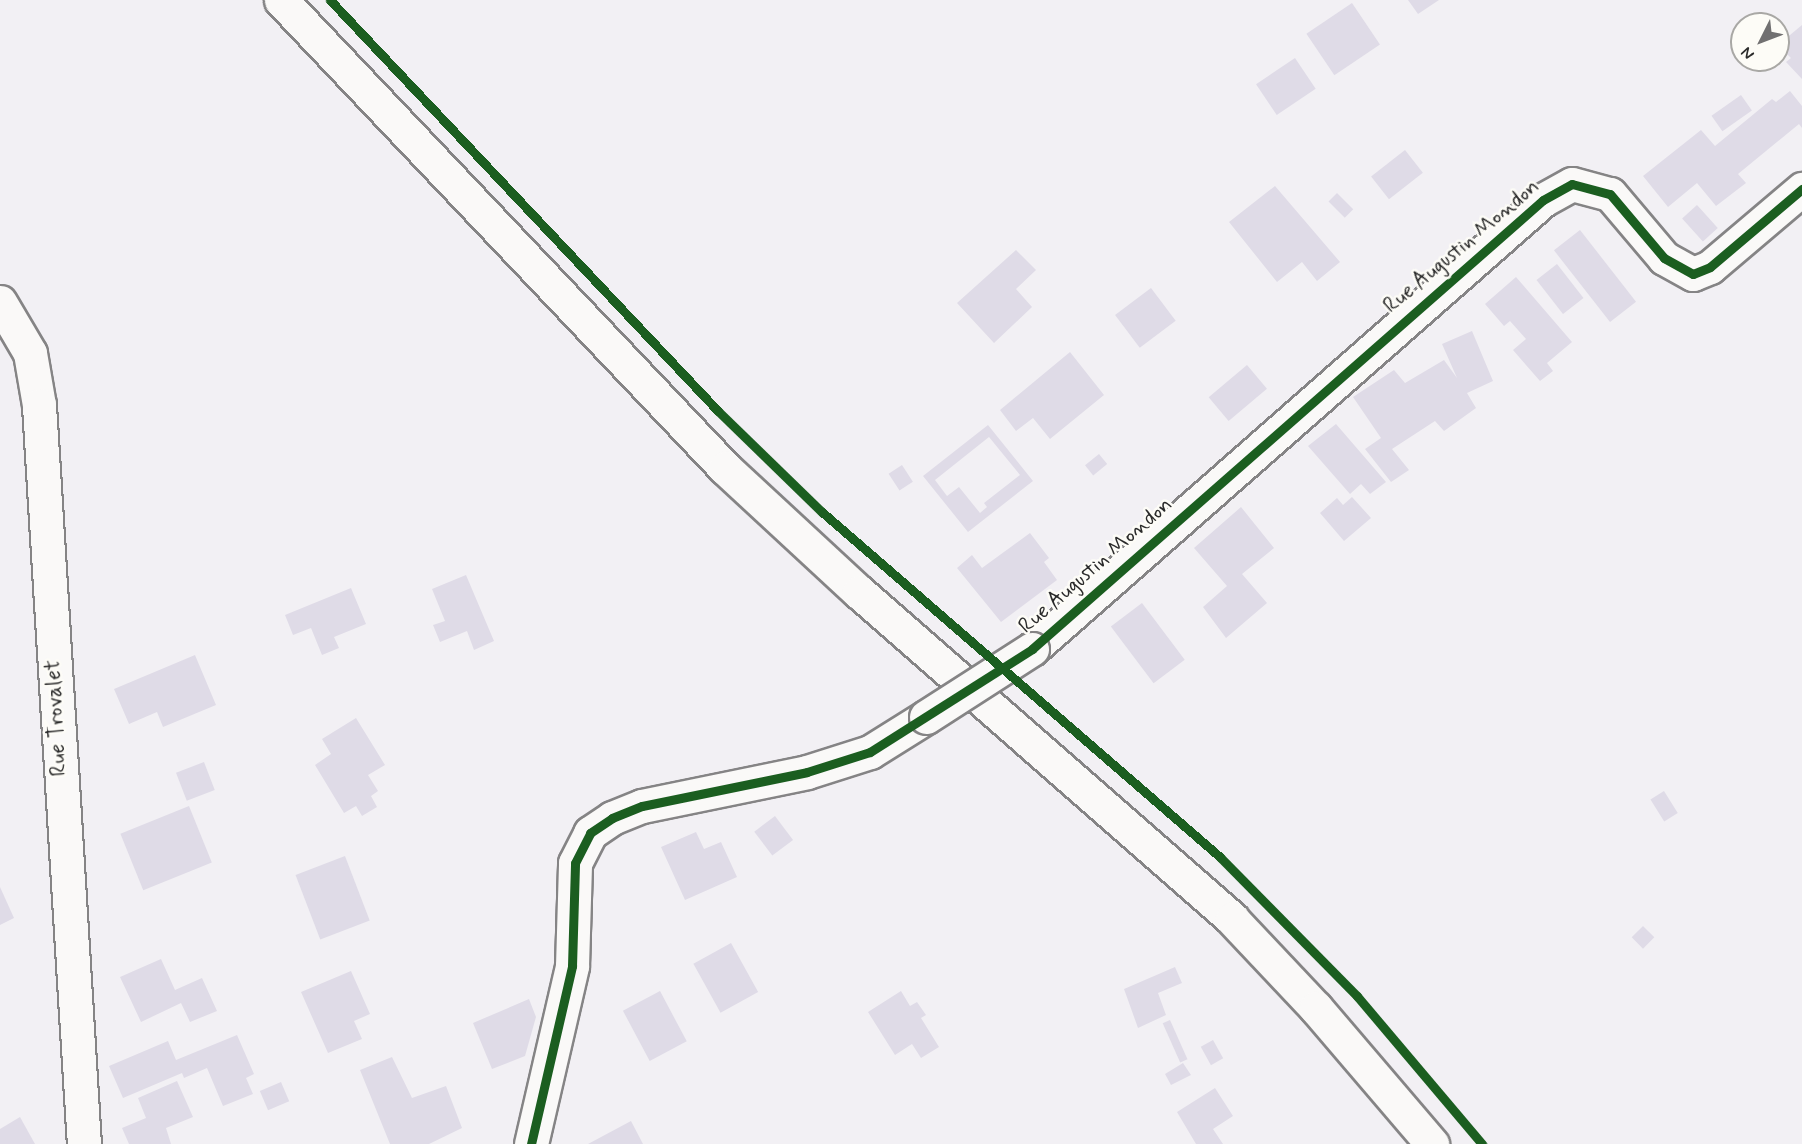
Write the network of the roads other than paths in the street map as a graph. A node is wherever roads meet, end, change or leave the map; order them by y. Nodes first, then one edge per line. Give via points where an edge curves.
1 (281, 0) edge
2 (1802, 189) edge
3 (0, 302) edge
4 (84, 1144) edge
5 (531, 1144) edge
6 (1432, 1144) edge

1 - 6 street via 725,468 859,592 1232,919 1316,1008
2 - 5 street, Rue Augustin Mondon, bridge via 1710,267 1693,274 1664,258 1610,194 1572,184 1543,200 1032,649 870,752 807,772 642,806 612,818 590,833 575,863 572,966
3 - 4 street, Rue Trovalet via 30,353 39,405

